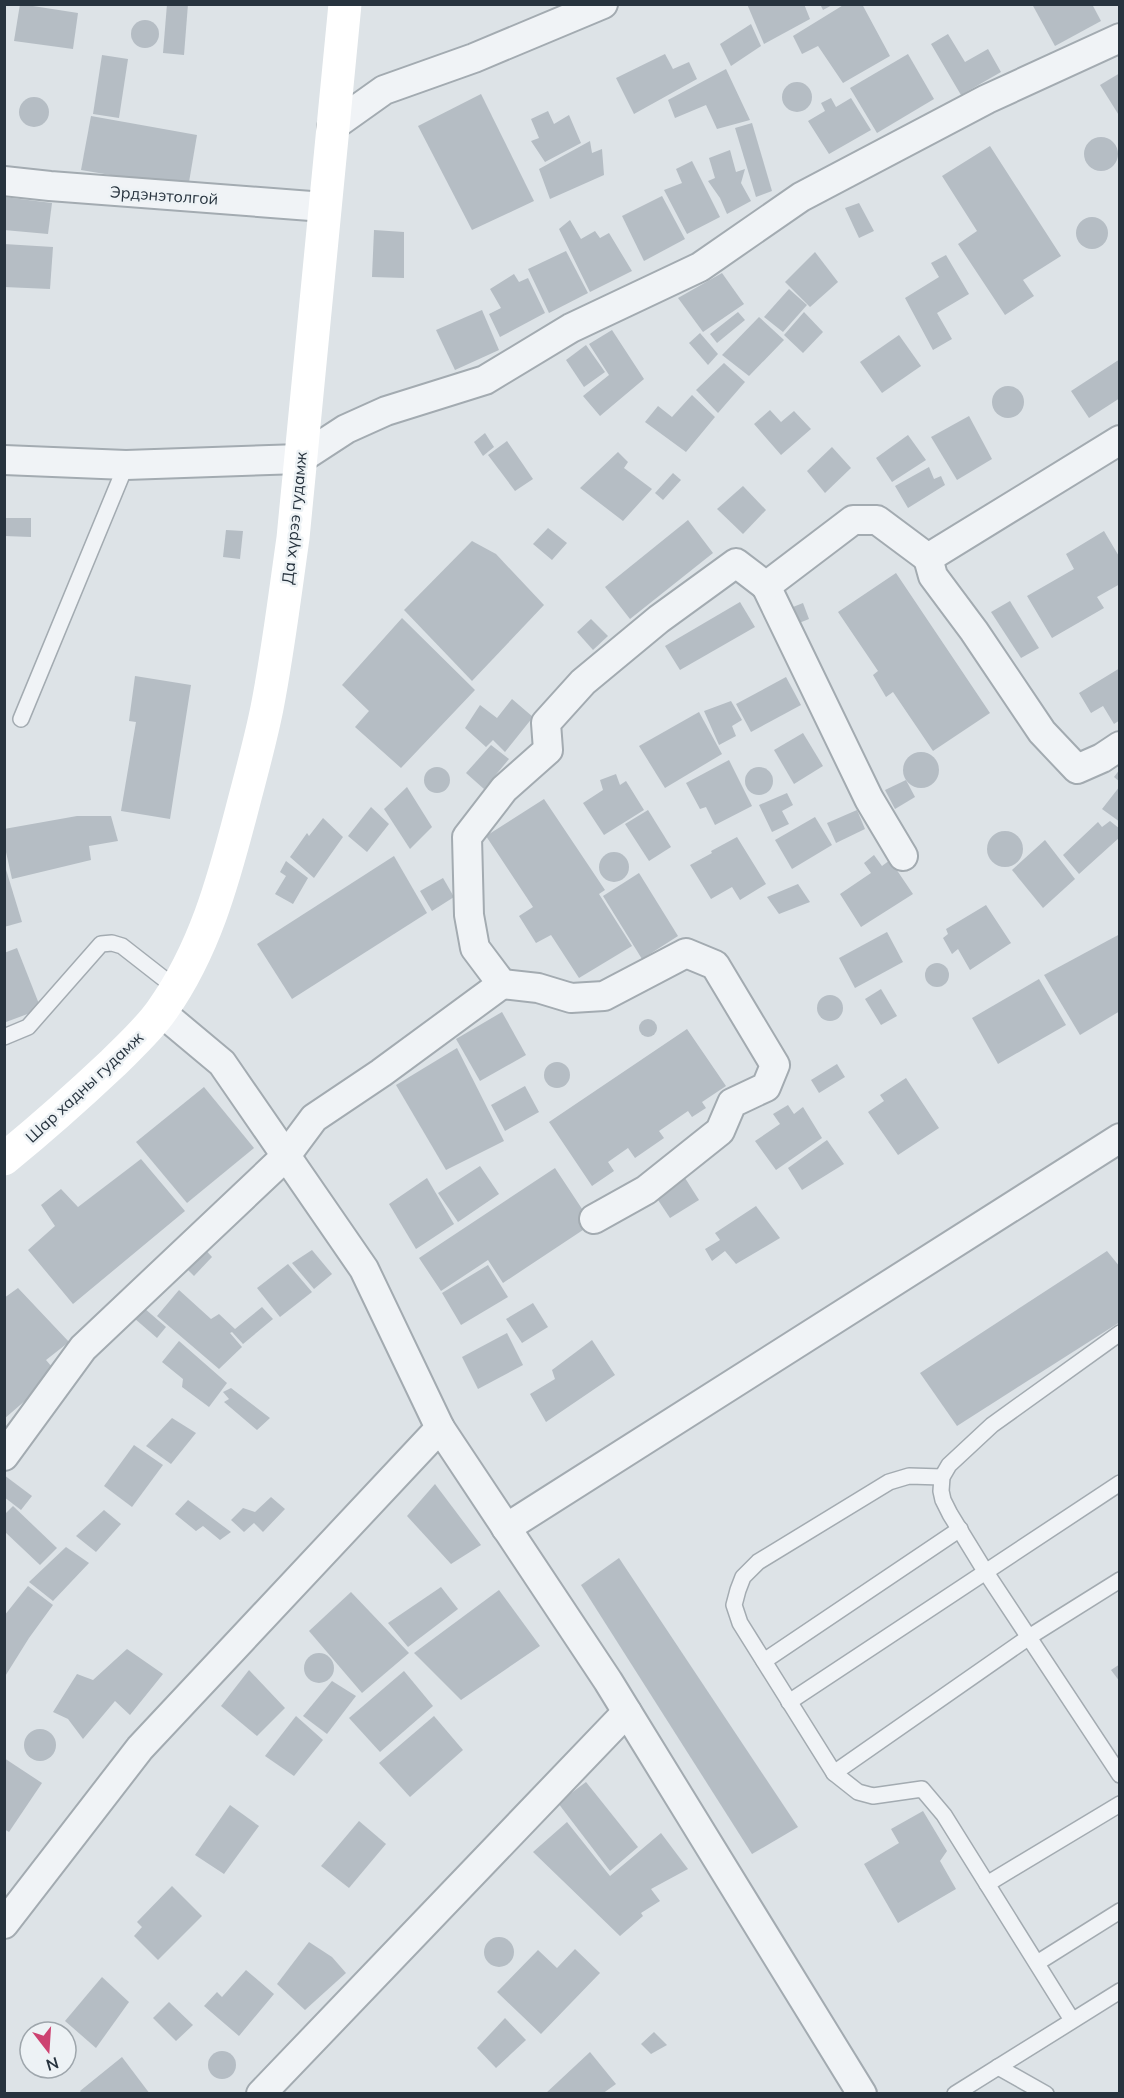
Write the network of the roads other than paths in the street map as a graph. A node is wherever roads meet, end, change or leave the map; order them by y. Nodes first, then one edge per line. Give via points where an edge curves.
1 (345, 4) edge
2 (603, 4) edge
3 (1119, 38) edge
4 (332, 127) junction
5 (4, 181) edge
6 (324, 207) junction
7 (1119, 440) edge
8 (300, 459) junction
9 (4, 460) edge
10 (126, 465) junction
11 (928, 558) junction
12 (766, 585) junction
13 (21, 719) dead end
14 (1119, 746) edge
15 (903, 856) dead end
16 (502, 984) junction
17 (169, 1000) junction
18 (4, 1037) edge
19 (1119, 1138) edge
20 (285, 1157) junction
21 (4, 1159) edge
22 (594, 1219) dead end
23 (1119, 1333) edge
24 (440, 1428) junction
25 (4, 1456) edge
26 (942, 1477) junction
27 (1119, 1483) edge
28 (506, 1528) junction
29 (960, 1529) junction
30 (985, 1571) junction
31 (1119, 1580) edge
32 (1029, 1638) junction
33 (764, 1661) junction
34 (789, 1702) junction
35 (627, 1712) junction
36 (834, 1773) junction
37 (1119, 1776) edge
38 (1119, 1804) edge
39 (987, 1884) junction
40 (1119, 1911) edge
41 (4, 1924) edge
42 (1037, 1963) junction
43 (1119, 1991) edge
44 (1072, 2020) junction
45 (998, 2067) junction
46 (261, 2094) edge
47 (862, 2094) edge
48 (955, 2094) edge
49 (1046, 2094) edge

1 - 4 main road, Да хүрээ гудамж
2 - 4 street via 474,58 384,90
3 - 8 street via 987,99 801,197 700,267 571,328 485,380 386,411 346,429
4 - 6 main road, Да хүрээ гудамж
5 - 6 street, Эрдэнэтолгой
6 - 8 main road, Да хүрээ гудамж
7 - 11 street
8 - 10 street
8 - 17 main road, Да хүрээ гудамж via 283,616 260,739 213,913
9 - 10 street
10 - 13 lane
11 - 12 street via 877,520 853,520
11 - 14 street via 933,576 1042,732 1077,769
12 - 15 street via 869,799
12 - 16 street via 736,563 583,682 546,723 548,750 504,789 467,837 469,915 475,948
16 - 20 street via 314,1118
16 - 22 street via 538,988 571,998 604,996 686,952 715,965 775,1065 766,1087 732,1103 720,1131 646,1190
17 - 18 lane via 122,946 101,944 28,1027
17 - 20 street via 222,1063
17 - 21 main road, Шар хадны гудамж via 92,1083
19 - 28 street
20 - 24 street via 364,1269
20 - 25 street via 83,1348
23 - 26 lane via 992,1425 949,1465
24 - 28 street
24 - 41 street via 140,1748
26 - 29 lane via 943,1500
26 - 33 lane via 909,1476 889,1482 758,1562 743,1577 734,1605 740,1623
27 - 30 lane
28 - 35 street
29 - 30 lane
29 - 33 lane
30 - 32 lane
30 - 34 lane
31 - 32 lane
32 - 36 lane
32 - 37 lane
33 - 34 lane
34 - 36 lane
35 - 46 street
35 - 47 street
36 - 39 lane via 858,1792 873,1796 922,1789 960,1839
38 - 39 lane
39 - 42 lane
40 - 42 lane
42 - 44 lane
43 - 44 lane
44 - 45 lane
45 - 48 lane
45 - 49 lane

